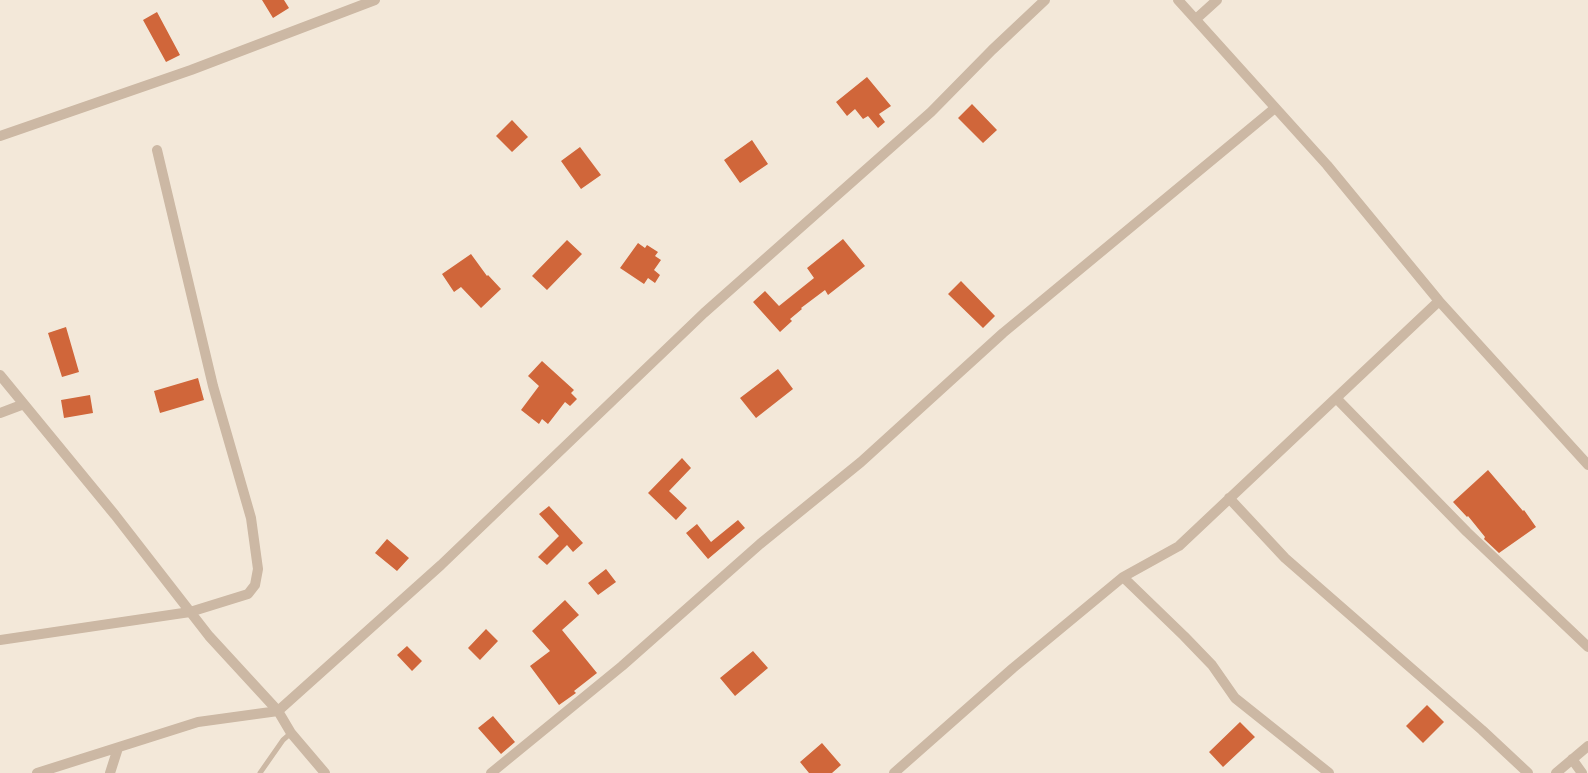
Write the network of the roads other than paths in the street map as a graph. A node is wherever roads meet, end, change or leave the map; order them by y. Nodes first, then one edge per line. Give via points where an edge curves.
1 (375, 0) edge
2 (1045, 0) edge
3 (1178, 0) edge
4 (1217, 0) edge
5 (1196, 19) junction
6 (1275, 108) junction
7 (0, 136) edge
8 (157, 150) dead end
9 (1439, 301) junction
10 (0, 375) edge
11 (1336, 398) junction
12 (24, 404) junction
13 (0, 413) edge
14 (1588, 465) edge
15 (1229, 498) junction
16 (1123, 577) junction
17 (190, 612) junction
18 (0, 640) edge
19 (1588, 647) edge
20 (278, 711) junction
21 (290, 732) junction
22 (1588, 746) edge
23 (118, 748) junction
24 (1572, 760) junction
25 (37, 773) edge
26 (110, 773) edge
27 (260, 773) edge
28 (324, 773) edge
29 (491, 773) edge
30 (894, 773) edge
31 (1329, 773) edge
32 (1528, 773) edge
33 (1556, 773) edge
34 (1582, 773) edge

1 - 7 street via 191,70
2 - 20 street via 932,112 704,313 441,565
3 - 5 street
4 - 5 street
5 - 6 street
6 - 9 street via 1327,165
6 - 29 street via 1011,327 861,462
8 - 17 street via 213,386 251,518 258,569 255,585 248,594
9 - 11 street
9 - 14 street
10 - 12 street
11 - 15 street
11 - 19 street via 1467,532
12 - 13 street
12 - 17 street
15 - 16 street via 1179,546
15 - 32 street via 1285,558
16 - 30 street
16 - 31 street via 1212,665 1235,698
17 - 18 street
17 - 20 street
20 - 21 street
20 - 23 street via 198,722
21 - 27 lane
21 - 28 street
22 - 24 street
23 - 25 street
23 - 26 street
24 - 33 street
24 - 34 street

